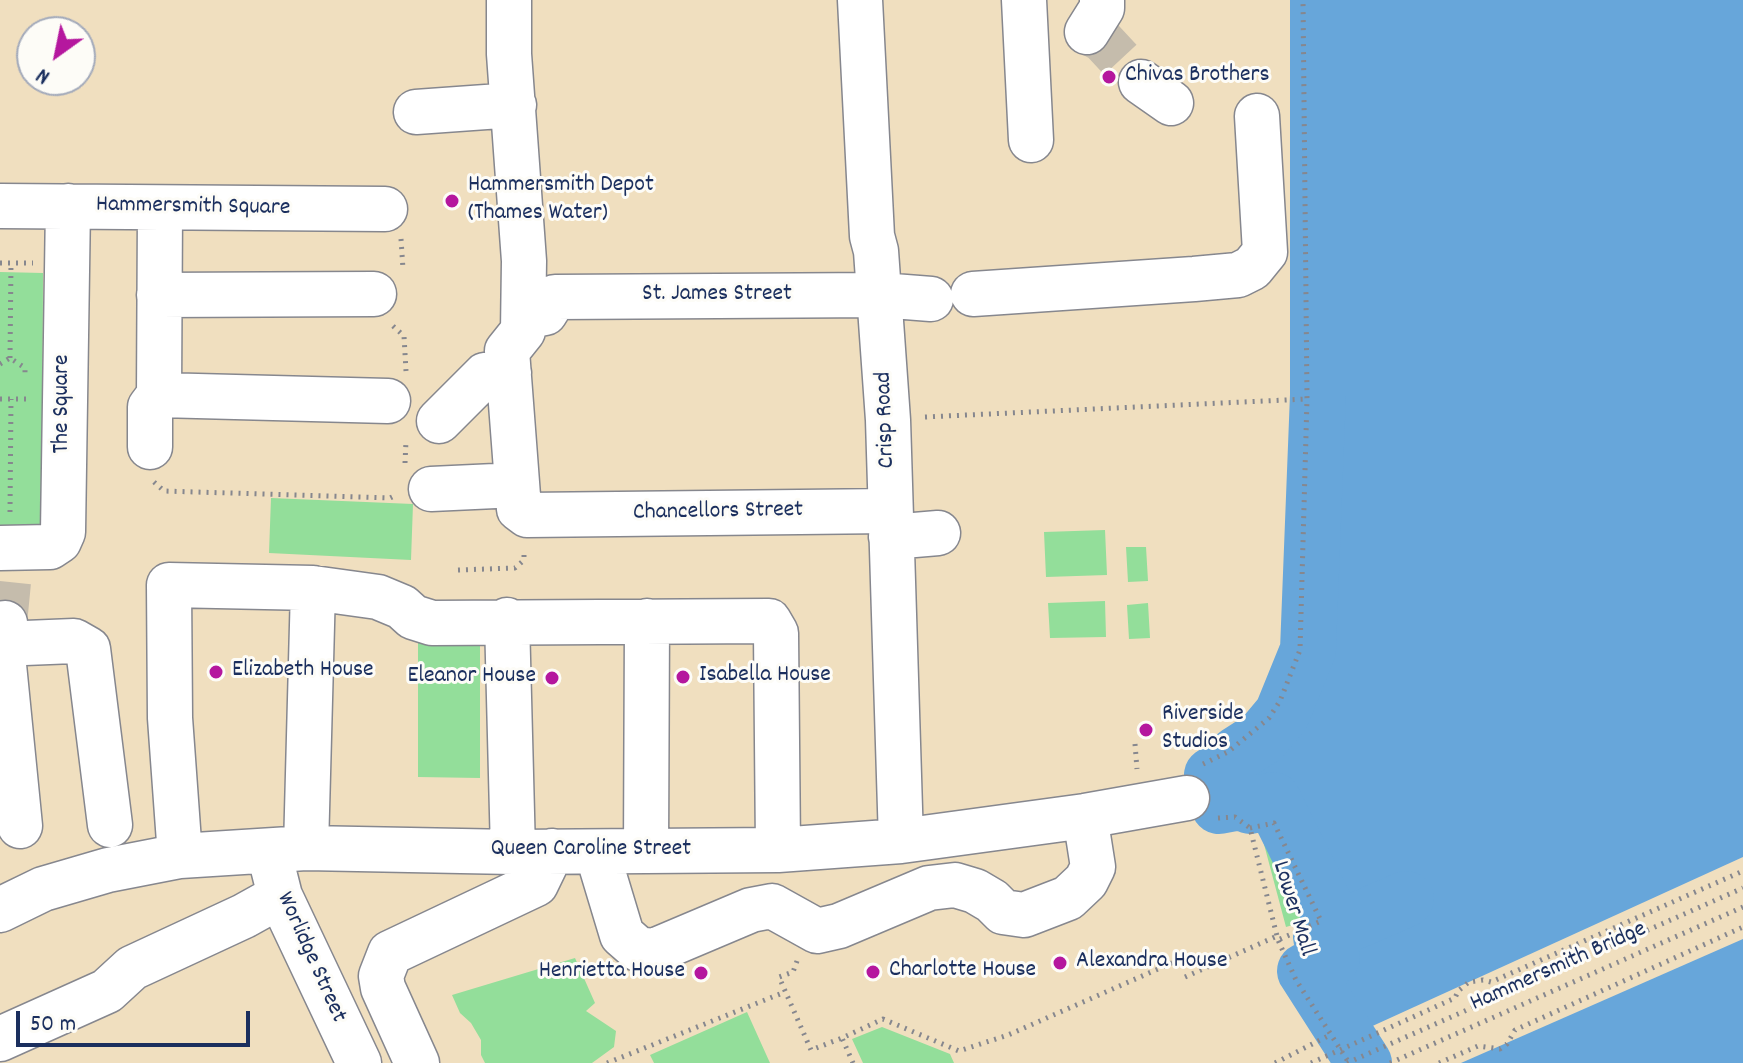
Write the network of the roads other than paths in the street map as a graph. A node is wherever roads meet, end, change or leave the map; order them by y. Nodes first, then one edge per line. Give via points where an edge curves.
1 (509, 0) edge
2 (860, 0) edge
3 (1024, 0) edge
4 (514, 105) junction
5 (416, 112) dead end
6 (1257, 116) dead end
7 (1031, 140) dead end
8 (0, 206) edge
9 (68, 206) junction
10 (160, 209) junction
11 (385, 209) dead end
12 (374, 294) dead end
13 (159, 295) junction
14 (880, 295) junction
15 (540, 307) junction
16 (509, 373) junction
17 (159, 395) junction
18 (388, 401) dead end
19 (439, 421) dead end
20 (150, 447) dead end
21 (431, 489) dead end
22 (530, 505) junction
23 (890, 524) junction
24 (938, 533) dead end
25 (313, 588) junction
26 (5, 598) edge
27 (507, 620) junction
28 (647, 621) junction
29 (1188, 806) road end
30 (1094, 814) junction
31 (110, 825) dead end
32 (10, 827) edge
33 (901, 841) junction
34 (288, 849) junction
35 (778, 850) junction
36 (646, 851) junction
37 (533, 852) junction
38 (597, 852) junction
39 (180, 856) junction
40 (43, 889) junction
41 (280, 896) junction
42 (0, 910) edge
43 (0, 1039) edge
44 (359, 1063) edge
45 (417, 1063) edge

1 - 4 street
2 - 14 street, Crisp Road
3 - 7 street
4 - 5 street
4 - 15 street via 524,261
6 - 14 street, St. James Street via 1265,252 1238,275 952,296
8 - 9 street, Hammersmith Square
9 - 10 street, Hammersmith Square
9 - 26 street, The Square via 63,532
10 - 11 street, Hammersmith Square
10 - 13 street
12 - 13 street
13 - 17 street
14 - 15 street, St. James Street
14 - 23 street, Crisp Road
15 - 16 street via 507,351
16 - 19 street via 485,375
16 - 22 street
17 - 18 street
17 - 20 street via 150,407
21 - 22 street, Chancellors Street
22 - 23 street, Chancellors Street
23 - 24 street, Chancellors Street
23 - 33 street, Crisp Road
25 - 27 street via 378,597 432,623
25 - 34 street, Worlidge Street
25 - 39 street via 169,585 170,718
26 - 31 street via 88,649
26 - 32 street
27 - 28 street
27 - 37 street
28 - 35 street via 769,621 776,633
28 - 36 street
29 - 30 street, Queen Caroline Street
30 - 33 street, Queen Caroline Street
30 - 38 street via 1093,867 1086,881 1068,898 1024,915 1003,912 975,891 955,885 929,888 817,931 772,906 751,910 654,951 638,949 622,935
32 - 40 street via 27,829 32,836
33 - 35 street, Queen Caroline Street
34 - 37 street, Queen Caroline Street
34 - 39 street, Queen Caroline Street
34 - 41 street, Worlidge Street
35 - 36 street, Queen Caroline Street
36 - 38 street, Queen Caroline Street
37 - 38 street, Queen Caroline Street
37 - 45 street via 536,884 390,953 381,976 383,988
39 - 40 street, Queen Caroline Street
40 - 42 street, Queen Caroline Street
41 - 43 street via 132,968 107,991
41 - 44 street, Worlidge Street

